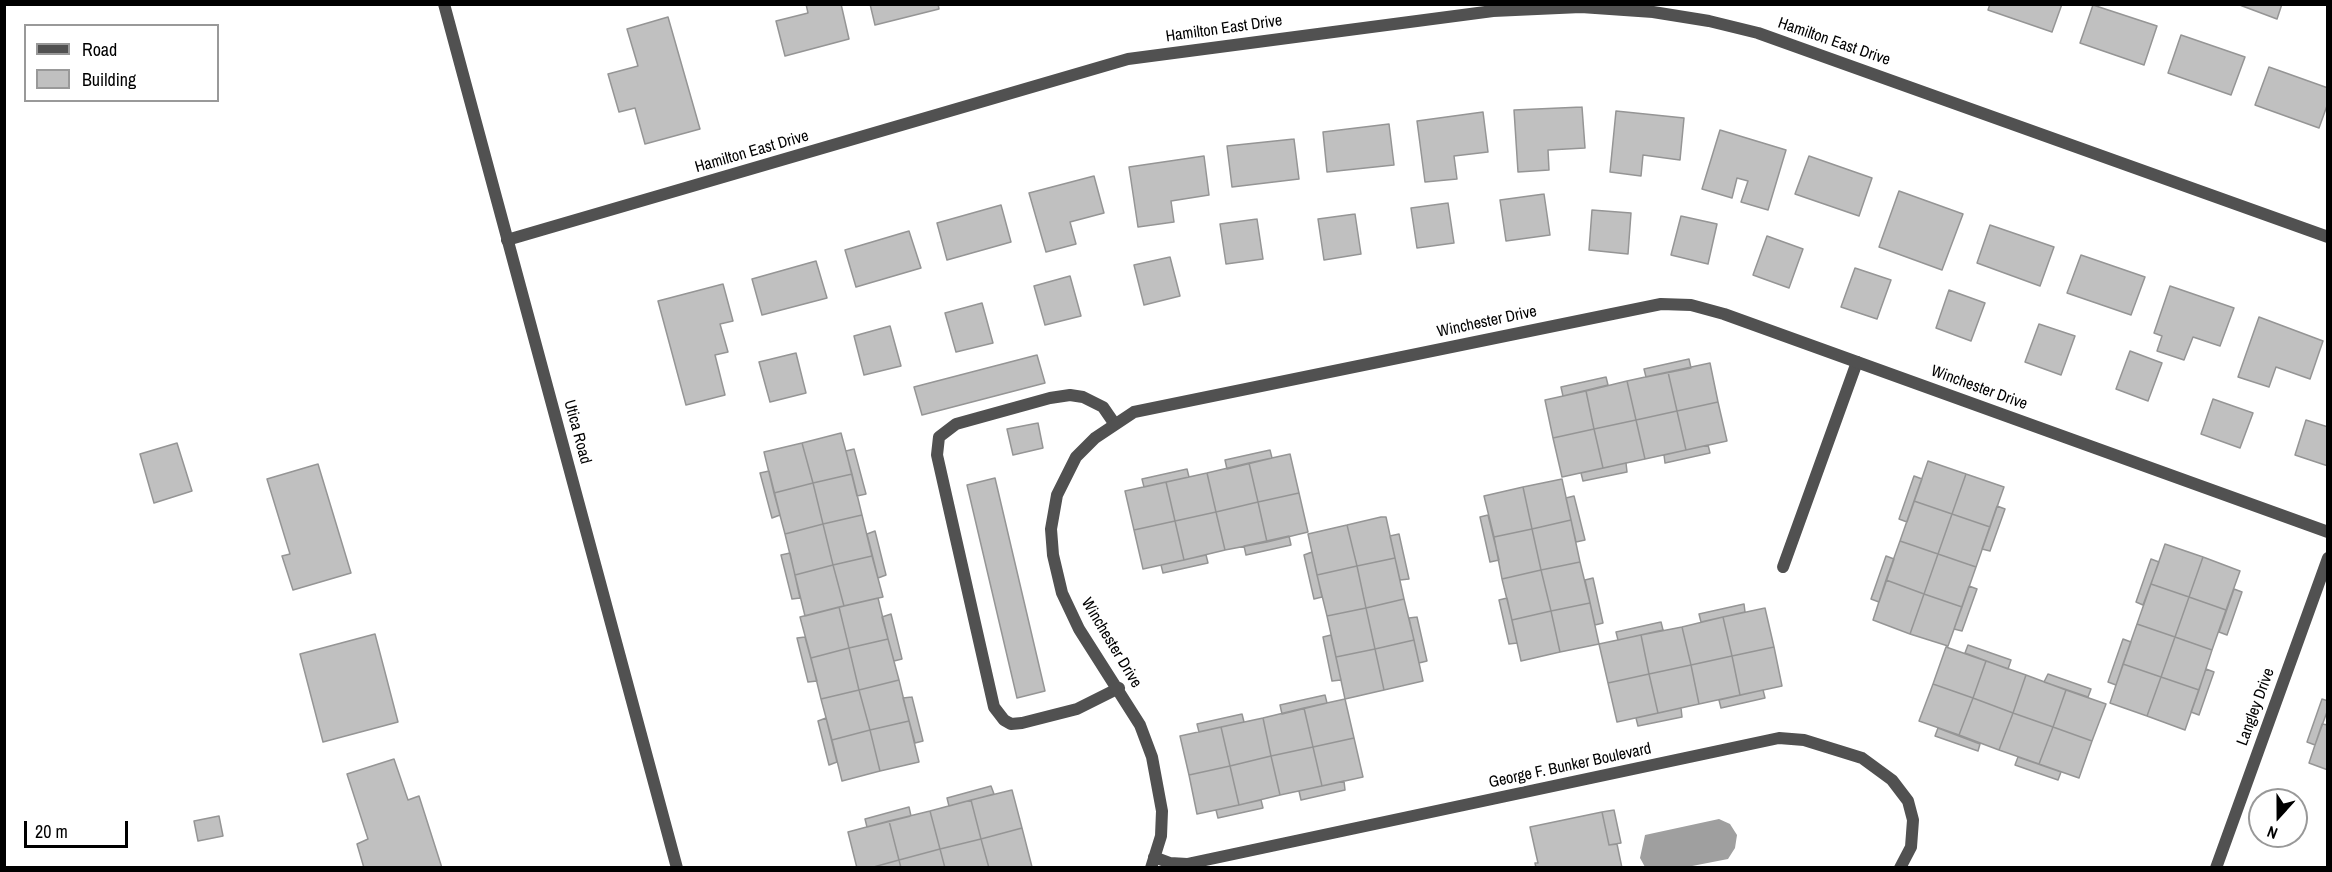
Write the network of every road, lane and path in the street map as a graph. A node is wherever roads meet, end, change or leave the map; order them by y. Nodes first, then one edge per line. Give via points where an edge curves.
1 (444, 4) edge
2 (2328, 237) edge
3 (507, 240) junction
4 (1857, 362) junction
5 (1114, 423) junction
6 (2328, 532) edge
7 (2328, 558) edge
8 (1783, 567) dead end
9 (1119, 688) junction
10 (1152, 862) edge
11 (677, 867) edge
12 (1900, 867) edge
13 (2216, 867) edge

1 - 3 street, Utica Road
2 - 3 street, Hamilton East Drive via 1758,33 1653,12 1581,7 1493,11 1128,59
3 - 11 street, Utica Road
4 - 5 street, Winchester Drive via 1724,314 1691,305 1661,304 1158,406 1134,412
4 - 6 street, Winchester Drive
4 - 8 street
5 - 9 street, Winchester Drive via 1076,457 1058,495 1051,529 1062,593 1079,629
5 - 9 street via 1102,407 1083,397 1050,398 956,424 939,437 937,455 994,707 1004,720 1022,723 1077,709
7 - 13 street, Langley Drive
9 - 10 street, Winchester Drive via 1152,757 1162,811 1161,836
10 - 12 street, George F. Bunker Boulevard via 1187,864 1779,738 1804,740 1862,758 1892,780 1908,801 1913,819 1911,847

